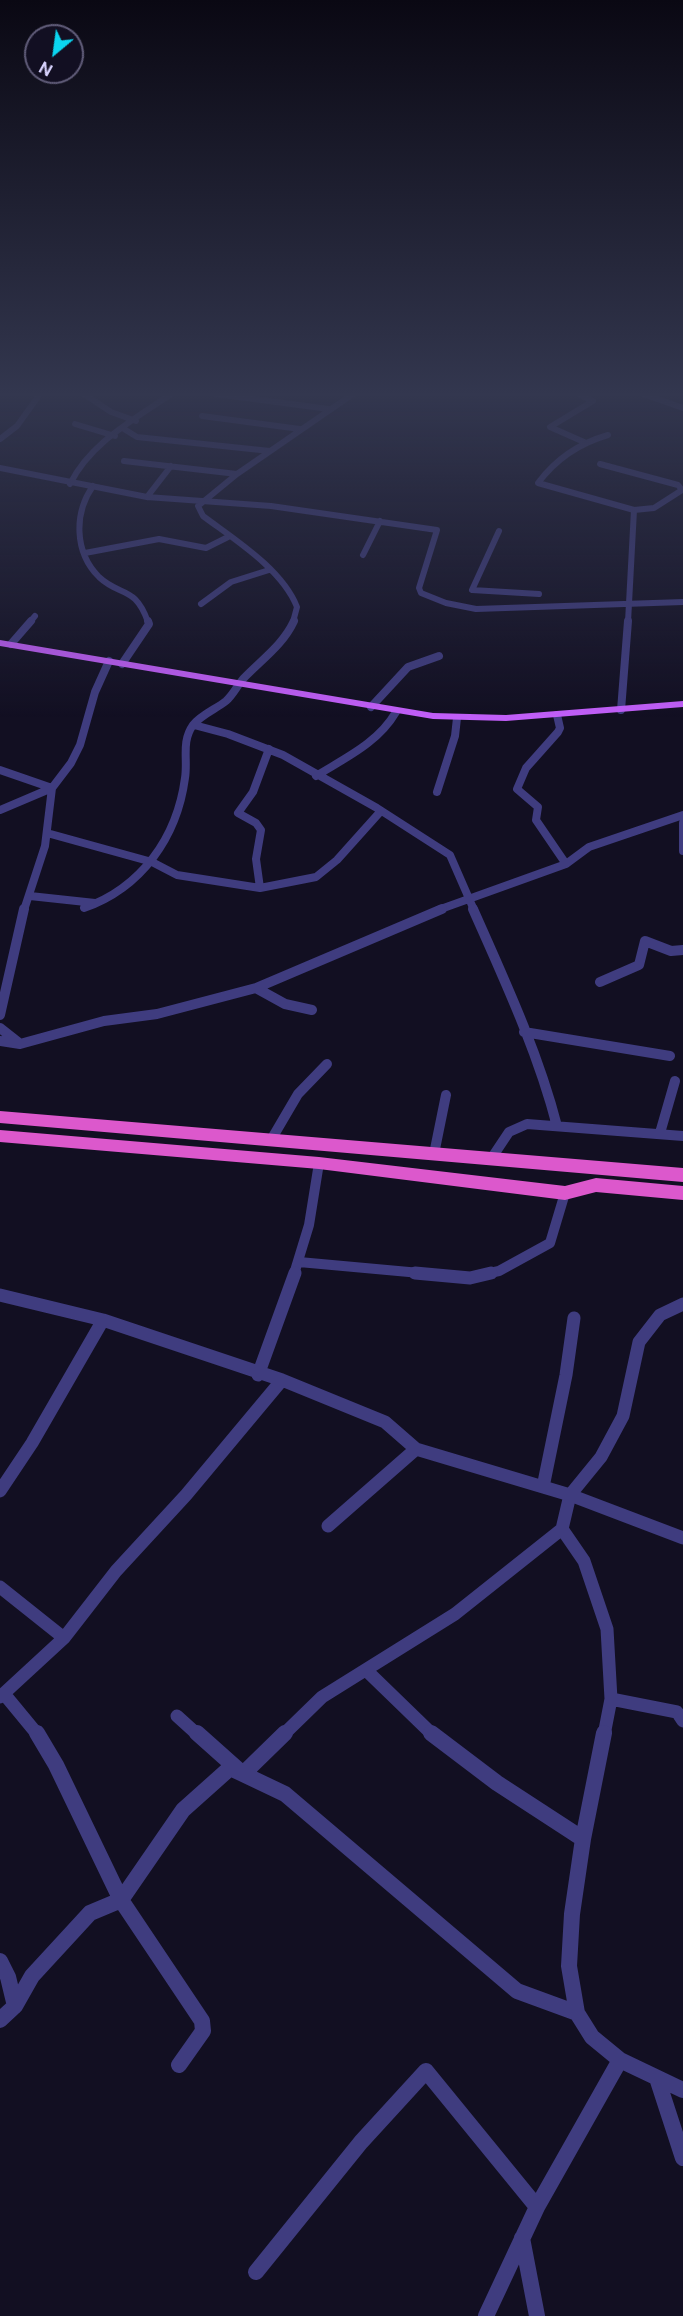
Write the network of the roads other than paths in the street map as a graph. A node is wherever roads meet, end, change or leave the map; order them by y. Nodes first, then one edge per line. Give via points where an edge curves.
1 (81, 502) edge
2 (201, 502) edge
3 (220, 502) edge
4 (606, 502) edge
5 (663, 502) edge
6 (634, 510) junction
7 (380, 521) junction
8 (499, 531) dead end
9 (228, 537) junction
10 (85, 553) junction
11 (363, 555) dead end
12 (269, 570) junction
13 (538, 594) dead end
14 (683, 602) edge
15 (201, 604) dead end
16 (629, 604) junction
17 (35, 616) dead end
18 (5, 644) edge
19 (439, 656) dead end
20 (109, 661) junction
21 (122, 664) junction
22 (238, 685) junction
23 (683, 704) edge
24 (371, 707) junction
25 (621, 710) junction
26 (396, 712) junction
27 (557, 716) junction
28 (457, 718) junction
29 (194, 725) junction
30 (269, 750) junction
31 (0, 770) edge
32 (316, 776) junction
33 (52, 788) junction
34 (437, 792) dead end
35 (0, 810) edge
36 (380, 812) junction
37 (683, 815) edge
38 (683, 823) edge
39 (46, 833) junction
40 (683, 851) edge
41 (152, 862) junction
42 (566, 864) junction
43 (260, 888) junction
44 (30, 896) junction
45 (470, 897) junction
46 (103, 903) junction
47 (84, 908) dead end
48 (683, 950) edge
49 (600, 982) dead end
50 (256, 988) junction
51 (312, 1010) dead end
52 (0, 1015) edge
53 (0, 1028) edge
54 (524, 1032) junction
55 (0, 1041) edge
56 (20, 1044) junction
57 (670, 1056) dead end
58 (327, 1064) dead end
59 (675, 1081) dead end
60 (446, 1095) dead end
61 (0, 1117) edge
62 (557, 1126) junction
63 (660, 1133) junction
64 (0, 1136) edge
65 (683, 1136) edge
66 (271, 1140) junction
67 (434, 1154) junction
68 (491, 1159) junction
69 (319, 1163) junction
70 (683, 1175) edge
71 (565, 1193) junction
72 (683, 1193) edge
73 (299, 1262) junction
74 (0, 1295) edge
75 (683, 1304) edge
76 (574, 1318) dead end
77 (103, 1320) junction
78 (258, 1375) junction
79 (282, 1380) junction
80 (416, 1449) junction
81 (543, 1487) junction
82 (0, 1491) edge
83 (570, 1495) junction
84 (328, 1526) dead end
85 (562, 1529) junction
86 (683, 1538) edge
87 (0, 1587) edge
88 (64, 1638) junction
89 (367, 1671) junction
90 (3, 1696) edge
91 (610, 1699) junction
92 (177, 1716) dead end
93 (683, 1720) edge
94 (243, 1774) junction
95 (583, 1839) junction
96 (121, 1899) junction
97 (0, 1961) edge
98 (15, 2006) junction
99 (577, 2013) junction
100 (0, 2020) edge
101 (620, 2060) junction
102 (179, 2066) dead end
103 (657, 2078) junction
104 (683, 2090) edge
105 (683, 2158) edge
106 (537, 2207) junction
107 (522, 2237) junction
108 (256, 2272) dead end
109 (486, 2316) edge
110 (537, 2316) edge

1 - 10 street via 78,513
2 - 9 street via 198,506 203,516
3 - 7 street
4 - 6 street
5 - 6 street via 654,508
6 - 16 street
7 - 11 street
7 - 16 street via 439,531 419,588 421,593 446,603 476,609
8 - 13 street via 472,590
9 - 10 street via 206,548 157,537
9 - 12 street
10 - 21 street via 96,574 104,582 131,593 148,620 147,629
12 - 15 street via 231,582
12 - 22 street via 297,604 296,618 276,646
14 - 16 street
16 - 25 street
17 - 18 street
18 - 20 main road
19 - 24 street via 408,667
20 - 21 main road
20 - 33 street via 95,692 77,754
21 - 22 main road
22 - 24 main road
22 - 29 street via 230,698
23 - 25 main road
24 - 26 main road
25 - 27 main road
26 - 28 main road
26 - 32 street via 370,741
27 - 28 main road
27 - 42 street via 558,732 526,768 518,789 538,807 536,820
28 - 34 street
29 - 30 street
29 - 41 street via 183,744 186,778 179,805
30 - 32 street
30 - 43 street via 253,792 238,813 261,830 256,859
31 - 33 street
32 - 36 street
33 - 35 street
33 - 39 street
36 - 43 street via 337,860 316,877
36 - 45 street via 450,855
37 - 42 street via 589,847
38 - 40 street
39 - 41 street
39 - 44 street
41 - 43 street via 177,875
41 - 46 street via 142,875
42 - 45 street
44 - 46 street
44 - 52 street via 20,922
45 - 50 street
45 - 54 street
46 - 47 street
48 - 49 street via 671,951 645,941 639,965
50 - 51 street via 285,1004
50 - 56 street
53 - 56 street
54 - 57 street
54 - 62 street
55 - 56 street
58 - 66 street via 298,1094
59 - 63 street
60 - 67 street
61 - 66 highway
62 - 63 street
62 - 68 street via 513,1126
63 - 65 street
64 - 69 highway
66 - 67 highway
67 - 68 highway
68 - 70 highway
69 - 71 highway
69 - 73 street
71 - 72 highway via 596,1185
71 - 73 street via 550,1243 499,1271 470,1278
73 - 78 street
74 - 77 street
75 - 83 street via 660,1315 639,1342 622,1416 601,1457
76 - 81 street
77 - 78 street
77 - 82 street
78 - 79 street
79 - 80 street via 385,1422
79 - 88 street via 116,1571
80 - 81 street
80 - 84 street
81 - 83 street
83 - 85 street
83 - 86 street
85 - 89 street via 455,1614
85 - 91 street via 584,1561 607,1629
87 - 88 street
88 - 90 street
89 - 94 street via 322,1697
89 - 95 street via 427,1729
90 - 96 street via 26,1714
91 - 93 street via 677,1712
91 - 95 street
92 - 94 street
94 - 96 street via 230,1768 183,1810
94 - 99 street via 285,1794 517,1991
95 - 99 street via 569,1966
96 - 98 street via 90,1913 32,1976
96 - 102 street via 202,2021 202,2031
97 - 98 street
98 - 100 street
99 - 101 street via 592,2037
101 - 103 street
101 - 106 street
103 - 104 street
103 - 105 street
106 - 107 street
106 - 108 street via 426,2071 361,2142
107 - 109 street
107 - 110 street

